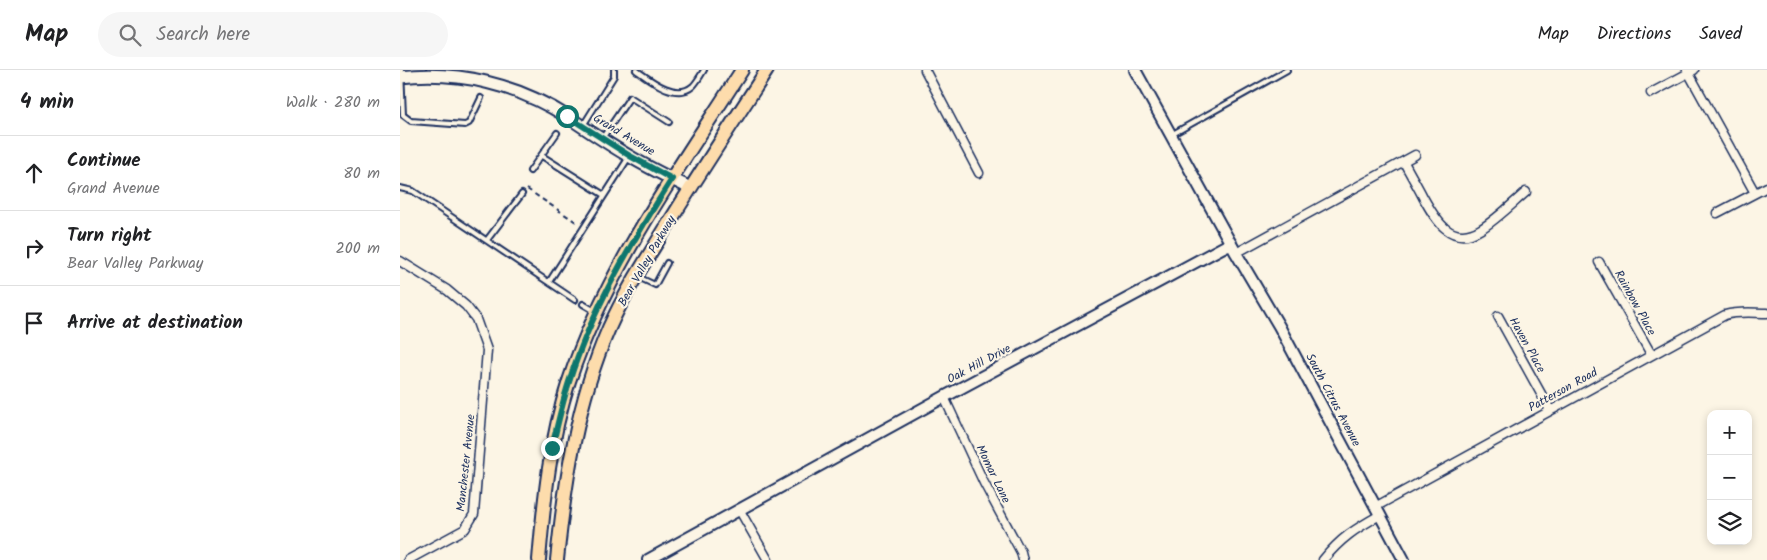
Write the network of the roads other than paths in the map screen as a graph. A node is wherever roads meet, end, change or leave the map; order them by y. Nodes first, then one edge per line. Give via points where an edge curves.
1 (401, 70) edge
2 (614, 70) edge
3 (636, 70) edge
4 (704, 70) edge
5 (742, 70) edge
6 (766, 70) edge
7 (925, 70) edge
8 (1135, 70) edge
9 (1288, 70) edge
10 (1690, 71) edge
11 (440, 72) edge
12 (400, 77) edge
13 (1651, 93) dead end
14 (482, 98) dead end
15 (669, 122) dead end
16 (582, 127) junction
17 (557, 133) dead end
18 (1171, 134) junction
19 (602, 139) junction
20 (1416, 155) dead end
21 (542, 156) junction
22 (630, 156) junction
23 (1404, 162) junction
24 (530, 171) dead end
25 (979, 174) dead end
26 (672, 179) junction
27 (1767, 187) edge
28 (400, 188) edge
29 (690, 188) junction
30 (1526, 192) dead end
31 (1755, 193) junction
32 (522, 194) dead end
33 (604, 195) junction
34 (1717, 213) dead end
35 (487, 240) junction
36 (1231, 243) junction
37 (1236, 253) junction
38 (400, 261) edge
39 (1599, 262) dead end
40 (667, 263) dead end
41 (636, 276) junction
42 (549, 282) junction
43 (575, 300) dead end
44 (583, 304) dead end
45 (596, 312) junction
46 (1767, 312) edge
47 (1498, 316) dead end
48 (1651, 354) junction
49 (944, 397) junction
50 (1550, 410) junction
51 (740, 509) junction
52 (1378, 511) junction
53 (408, 560) edge
54 (539, 560) edge
55 (557, 560) edge
56 (648, 560) edge
57 (768, 560) edge
58 (1022, 560) edge
59 (1323, 560) edge
60 (1404, 560) edge

1 - 12 lane
2 - 16 lane via 614,76
3 - 4 lane via 662,88 676,92 692,87
5 - 26 main road, Bear Valley Parkway
6 - 29 main road, Bear Valley Parkway
7 - 25 street
8 - 18 street, South Citrus Avenue
9 - 18 lane
10 - 13 street
10 - 31 street
11 - 12 main road, Grand Avenue
11 - 16 main road, Grand Avenue via 491,82 527,94
12 - 14 lane via 403,115 411,121 465,125
15 - 19 lane via 630,97
16 - 19 main road, Grand Avenue
17 - 21 lane
18 - 36 street, South Citrus Avenue
19 - 22 main road, Grand Avenue
20 - 23 street
21 - 24 lane
21 - 33 lane
22 - 26 main road, Grand Avenue
22 - 33 lane
23 - 30 street via 1436,221 1456,234 1468,235 1481,230
23 - 37 street
26 - 29 main road, Grand Avenue
26 - 45 main road, Bear Valley Parkway via 628,250
27 - 31 street
28 - 35 lane via 413,191
29 - 41 main road, Bear Valley Parkway
31 - 34 street
32 - 35 lane
33 - 42 lane
35 - 42 lane
36 - 37 street, South Citrus Avenue
36 - 49 street, Oak Hill Drive
37 - 52 street, South Citrus Avenue
38 - 53 street, Manchester Avenue via 447,290 466,306 476,319 487,350 474,514 465,529
39 - 48 street, Rainbow Place
40 - 41 lane via 655,285
41 - 55 main road, Bear Valley Parkway via 608,330 577,422
42 - 43 lane
44 - 45 lane
45 - 54 main road, Bear Valley Parkway via 569,382 557,426 546,481
46 - 48 street, Patterson Road via 1725,315
47 - 50 street, Haven Place
48 - 50 street, Patterson Road
49 - 51 street, Oak Hill Drive
49 - 58 street, Momar Lane via 1021,552
50 - 52 street, Patterson Road
51 - 56 street, Oak Hill Drive
51 - 57 street
52 - 59 street, Patterson Road via 1338,542
52 - 60 street, South Citrus Avenue

